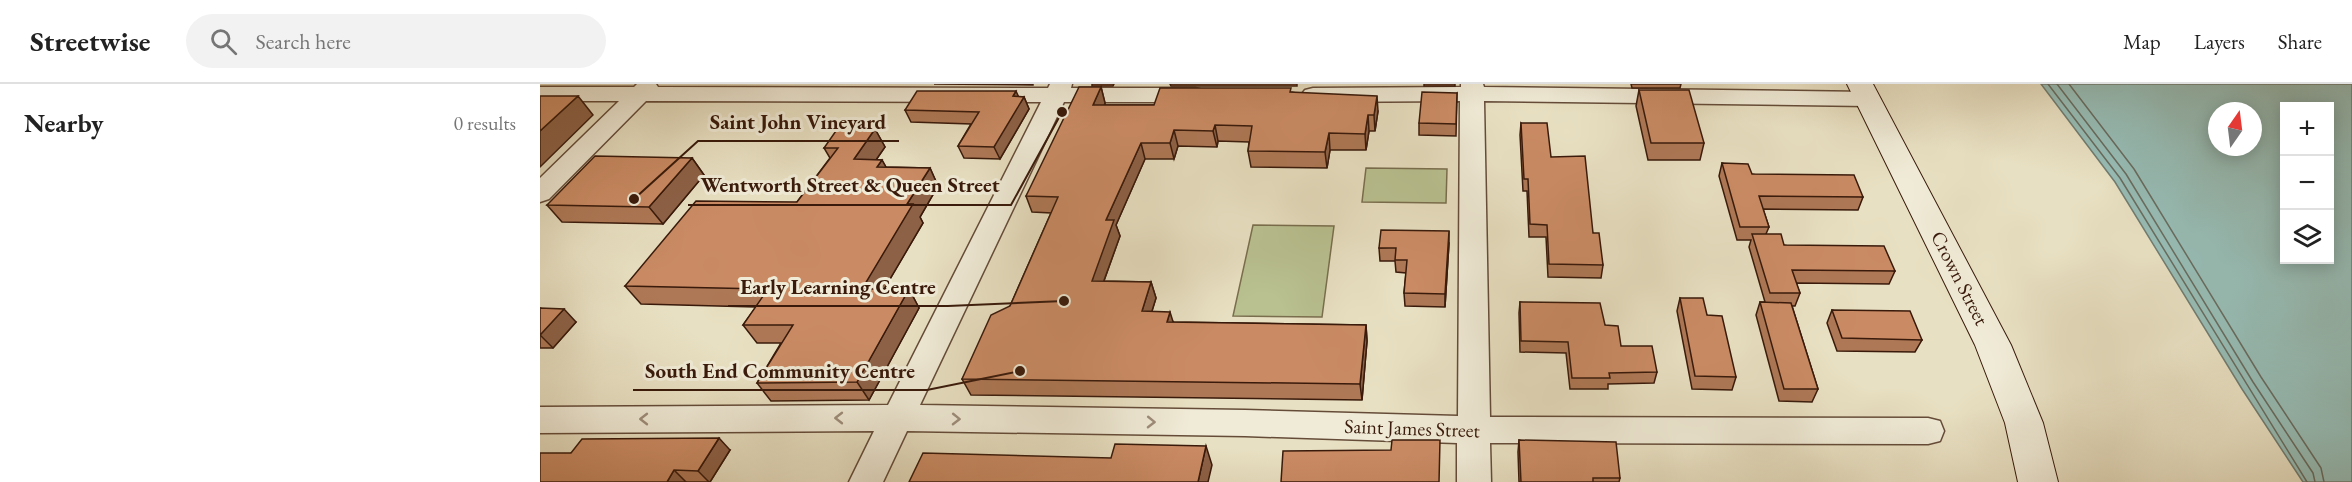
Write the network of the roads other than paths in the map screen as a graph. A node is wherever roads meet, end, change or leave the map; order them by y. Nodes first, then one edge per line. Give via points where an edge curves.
1 (644, 89) edge
2 (1472, 89) edge
3 (1058, 90) edge
4 (1864, 92) edge
5 (540, 94) edge
6 (1222, 95) edge
7 (1293, 95) edge
8 (540, 193) edge
9 (897, 418) junction
10 (540, 420) edge
11 (1474, 430) junction
12 (1928, 431) dead end
13 (866, 482) edge
14 (1474, 482) edge
15 (2038, 482) edge

1 - 3 street
1 - 5 street
1 - 8 street
2 - 4 street
2 - 7 street
2 - 11 street
3 - 6 street
3 - 9 street
4 - 15 main road, Crown Street via 1993,345 2024,423
9 -> 10 street, Saint James Street
9 -> 11 street, Saint James Street
9 - 13 street
11 - 12 street, Saint James Street
11 - 14 street

